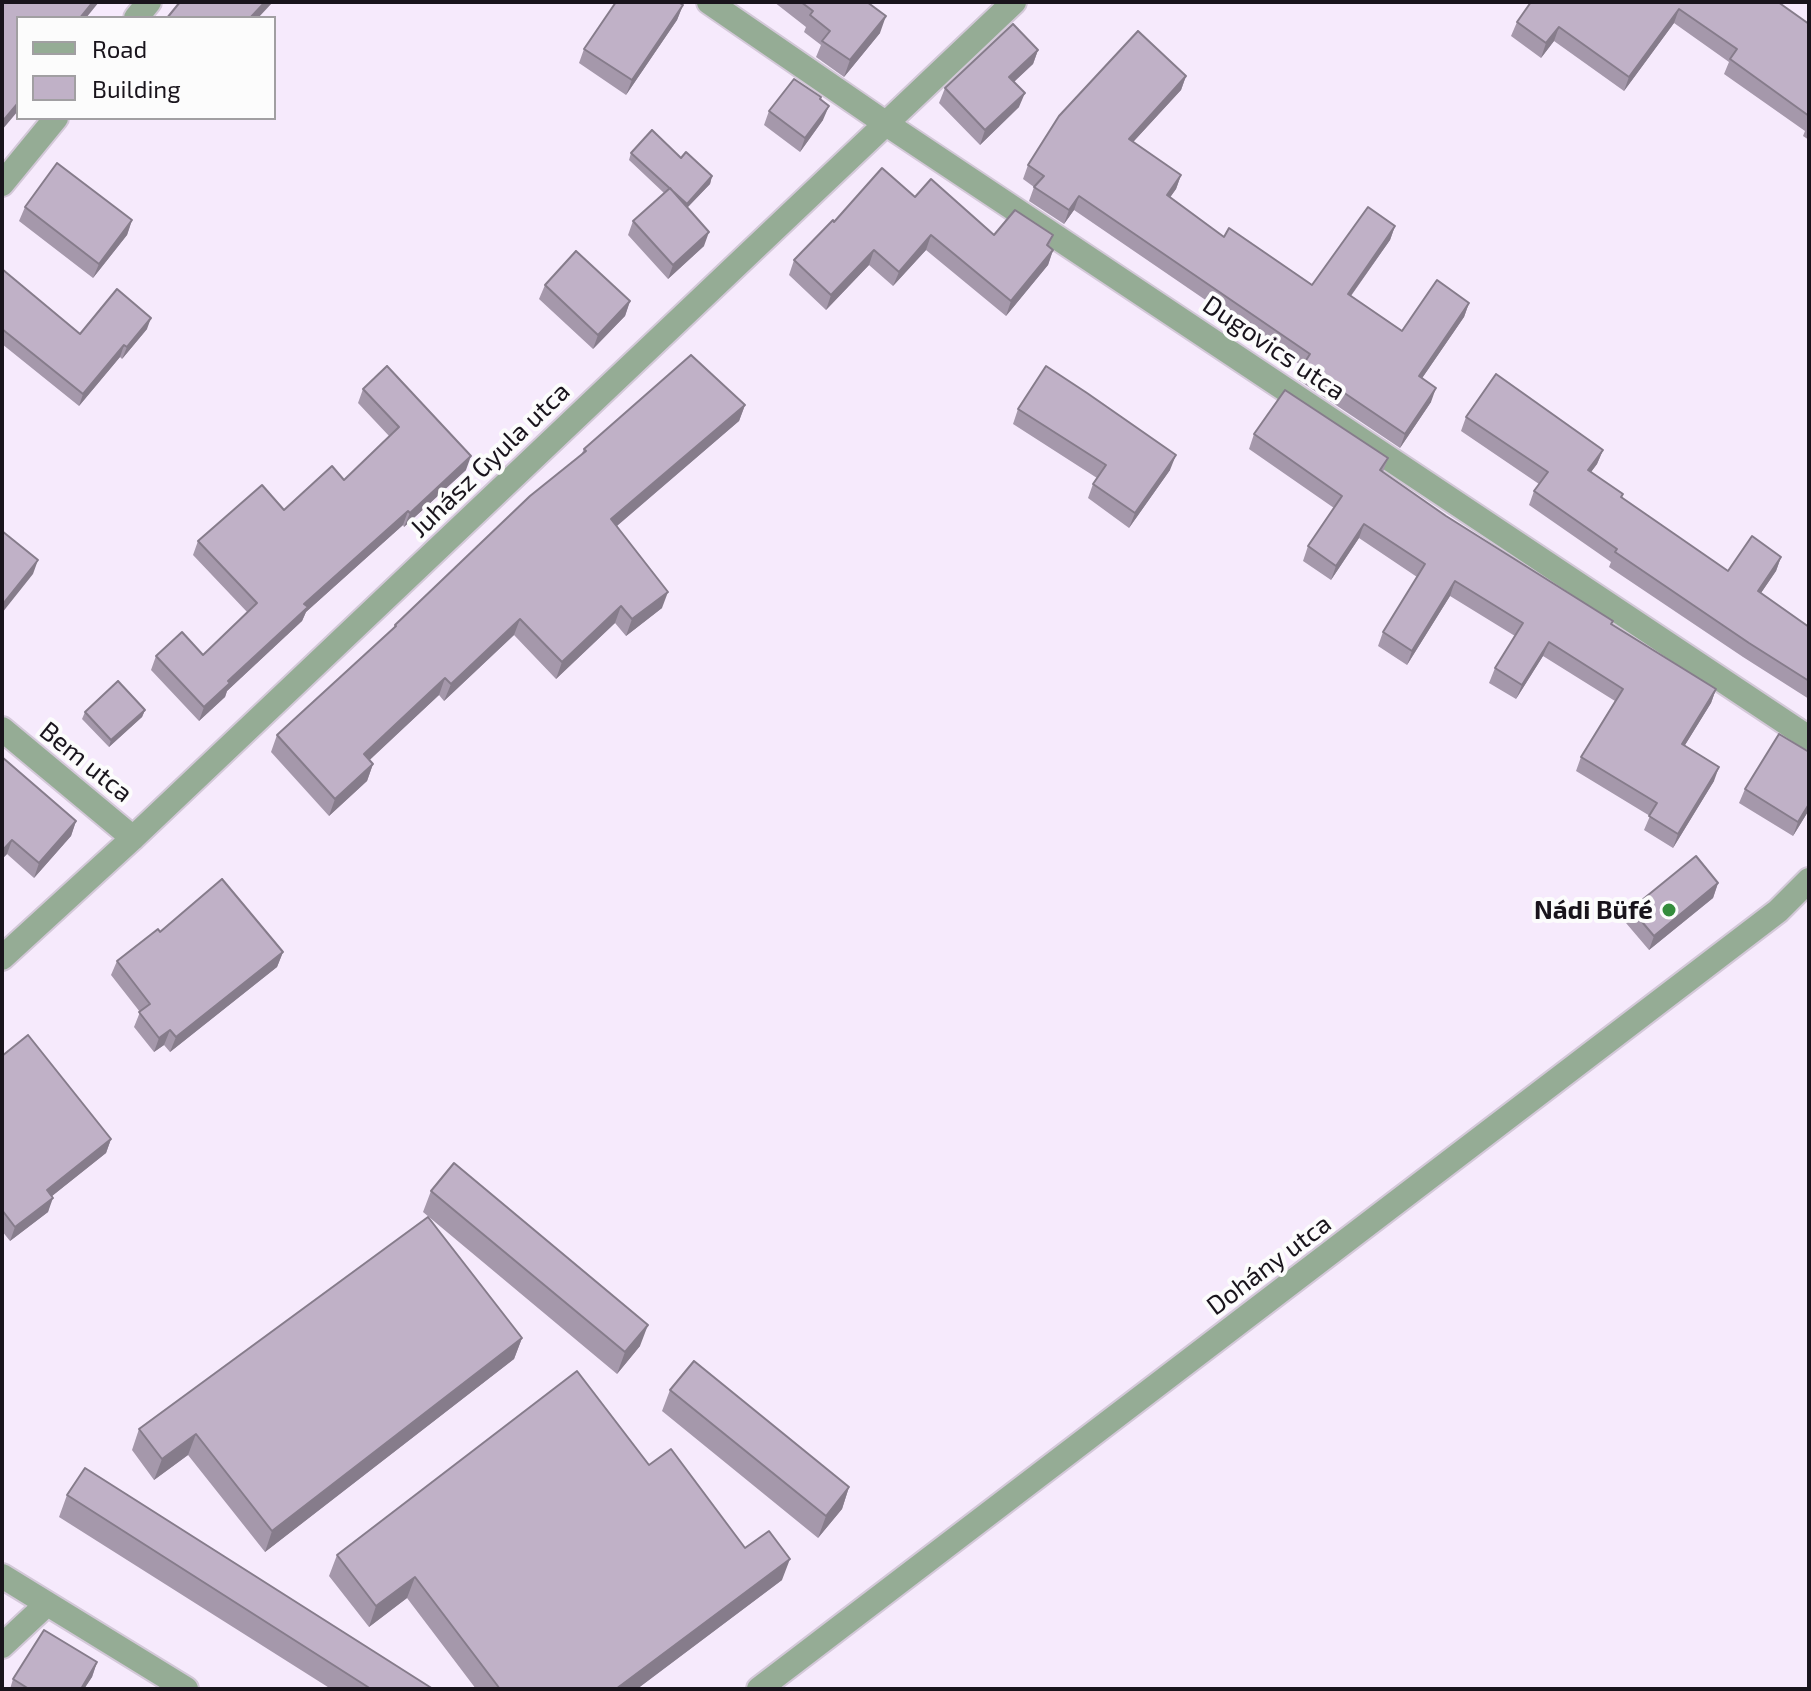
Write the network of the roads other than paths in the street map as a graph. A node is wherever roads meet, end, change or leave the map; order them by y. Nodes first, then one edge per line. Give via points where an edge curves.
1 (709, 2) edge
2 (1014, 2) edge
3 (54, 120) edge
4 (885, 123) junction
5 (2, 184) edge
6 (2, 729) edge
7 (1809, 738) edge
8 (133, 838) junction
9 (1809, 880) edge
10 (2, 958) edge
11 (2, 1576) edge
12 (47, 1604) junction
13 (2, 1646) edge
14 (186, 1689) edge
15 (759, 1689) edge

1 - 4 street, Dugovics utca
2 - 4 street, Juhász Gyula utca
3 - 5 street
4 - 7 street, Dugovics utca
4 - 8 street, Juhász Gyula utca
6 - 8 street, Bem utca
8 - 10 street, Juhász Gyula utca
9 - 15 street, Dohány utca via 1778,911
11 - 12 street
12 - 13 street
12 - 14 street

